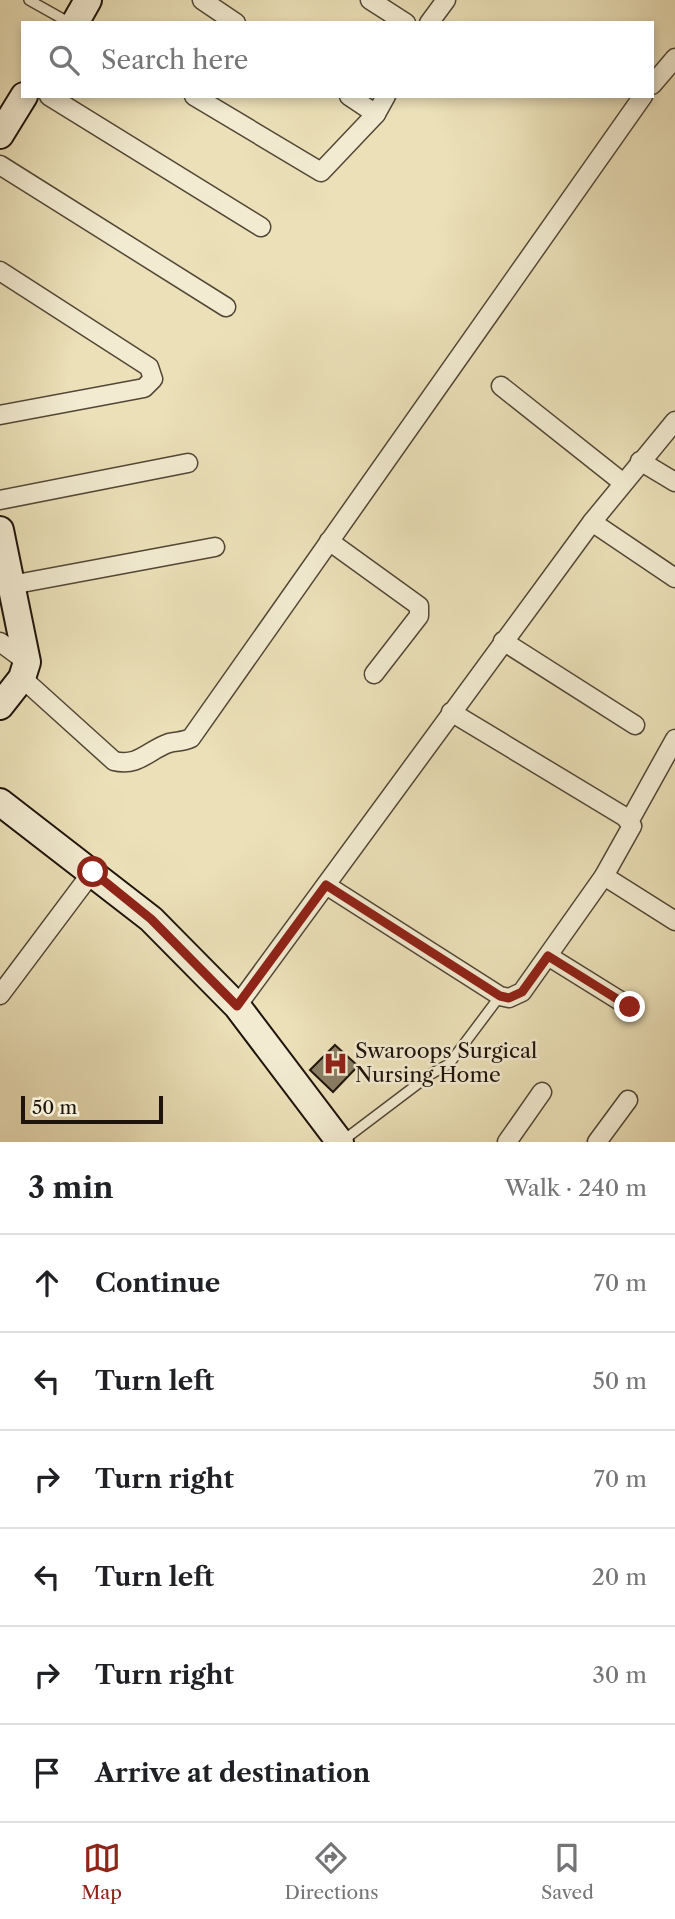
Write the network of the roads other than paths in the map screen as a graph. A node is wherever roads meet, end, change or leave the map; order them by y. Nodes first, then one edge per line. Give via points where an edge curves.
1 (30, 0) edge
2 (88, 0) edge
3 (202, 0) edge
4 (369, 0) edge
5 (446, 0) edge
6 (69, 21) edge
7 (74, 21) edge
8 (233, 21) edge
9 (403, 21) edge
10 (430, 21) edge
11 (675, 58) edge
12 (654, 83) edge
13 (23, 98) edge
14 (52, 98) edge
15 (197, 98) edge
16 (352, 98) edge
17 (385, 98) edge
18 (642, 98) edge
19 (376, 114) junction
20 (0, 135) edge
21 (0, 165) edge
22 (261, 227) dead end
23 (0, 271) edge
24 (226, 307) dead end
25 (501, 386) dead end
26 (0, 415) edge
27 (675, 421) edge
28 (640, 461) junction
29 (188, 463) dead end
30 (622, 482) junction
31 (675, 482) edge
32 (0, 500) edge
33 (592, 522) junction
34 (0, 530) edge
35 (329, 541) junction
36 (215, 547) dead end
37 (675, 578) edge
38 (11, 585) junction
39 (503, 641) junction
40 (0, 642) edge
41 (24, 670) junction
42 (374, 674) dead end
43 (0, 706) edge
44 (451, 712) junction
45 (635, 725) dead end
46 (675, 739) edge
47 (0, 802) edge
48 (630, 820) junction
49 (93, 872) junction
50 (604, 876) junction
51 (326, 885) junction
52 (675, 921) edge
53 (548, 956) junction
54 (0, 995) edge
55 (500, 996) junction
56 (237, 1006) junction
57 (630, 1007) dead end
58 (542, 1092) dead end
59 (628, 1100) dead end
60 (341, 1142) edge
61 (507, 1142) edge
62 (597, 1142) edge

1 - 6 lane
2 - 7 street
3 - 8 street
4 - 9 street
5 - 10 street
11 - 12 street
13 - 20 street
14 - 22 street
15 - 19 street via 321,172
16 - 19 street
17 - 19 street
18 - 35 street
21 - 24 street
23 - 26 street via 149,367 153,379 144,388
25 - 30 street
27 - 28 street
28 - 30 street
28 - 31 street
29 - 32 street
30 - 33 street
33 - 37 street
33 - 39 street
34 - 38 street
35 - 41 street via 197,733 143,759 114,761
35 - 42 street via 419,606 419,616
36 - 38 street
38 - 41 street
39 - 44 street
39 - 45 street
40 - 41 street
41 - 43 street
44 - 48 street
44 - 51 street
46 - 48 street
47 - 49 street
48 - 50 street via 631,832
49 - 54 street
49 - 56 street via 151,919
50 - 52 street
50 - 53 street
51 - 55 street
51 - 56 street
53 - 55 street via 522,992 509,998
53 - 57 street
55 - 60 lane via 449,1064
56 - 60 street
58 - 61 street
59 - 62 street

